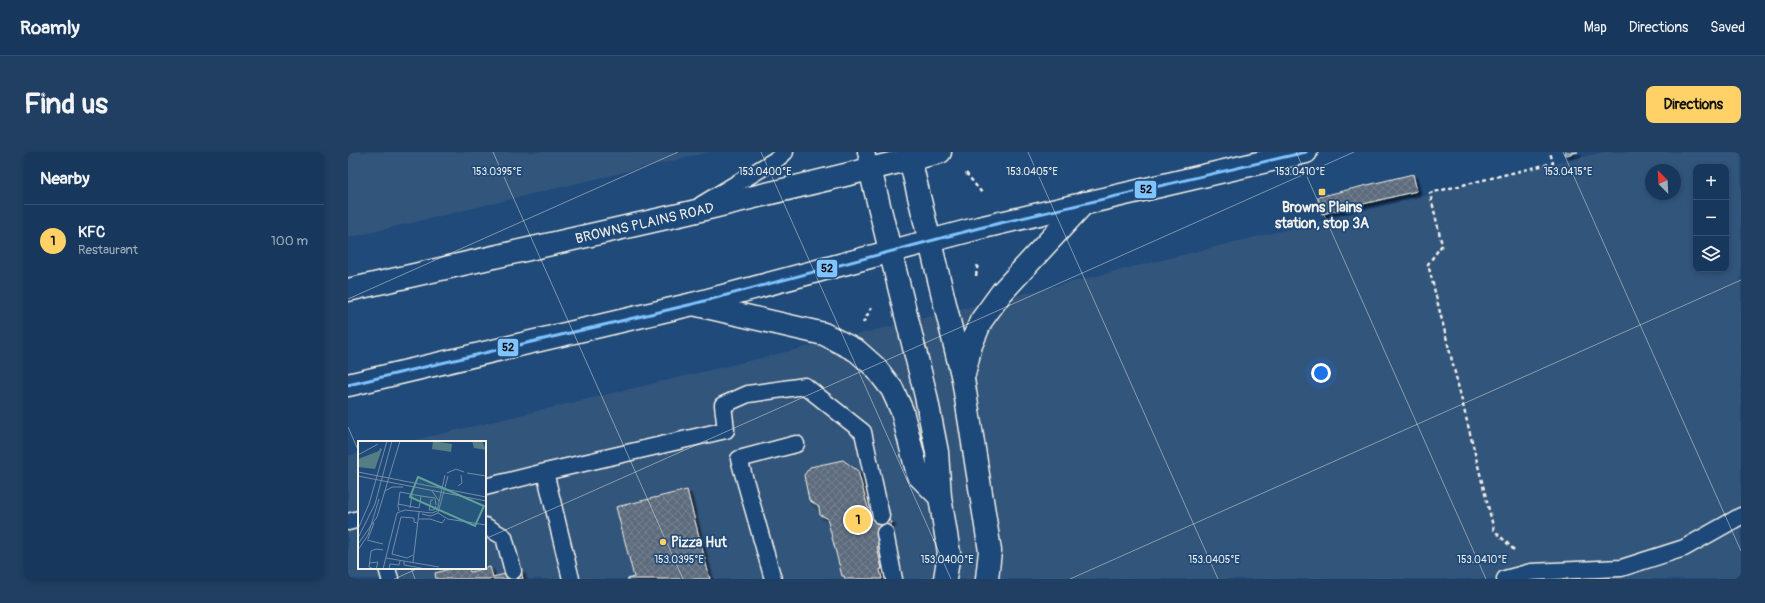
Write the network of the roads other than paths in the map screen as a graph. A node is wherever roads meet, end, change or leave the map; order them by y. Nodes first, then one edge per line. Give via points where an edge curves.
1 (785, 152) edge
2 (940, 152) edge
3 (1306, 152) edge
4 (909, 156) edge
5 (868, 160) edge
6 (1084, 203) junction
7 (688, 213) junction
8 (930, 242) junction
9 (890, 253) junction
10 (348, 290) edge
11 (693, 304) junction
12 (963, 379) junction
13 (348, 385) edge
14 (796, 444) dead end
15 (545, 472) junction
16 (486, 487) edge
17 (940, 497) junction
18 (881, 516) dead end
19 (1741, 516) edge
20 (358, 519) edge
21 (348, 522) edge
22 (486, 527) edge
23 (885, 533) dead end
24 (387, 569) edge
25 (513, 571) dead end
26 (390, 579) edge
27 (571, 579) edge
28 (773, 579) edge
29 (894, 579) edge
30 (945, 579) edge
31 (987, 579) edge
32 (1505, 579) edge

1 - 7 lane
2 - 4 main road, BROWNS PLAINS ROAD
3 - 6 main road
4 - 5 main road, BROWNS PLAINS ROAD
4 - 8 main road
5 - 7 main road, BROWNS PLAINS ROAD
5 - 9 main road
6 - 8 main road
6 - 12 main road via 1002,292 981,321 971,345
7 - 10 main road, BROWNS PLAINS ROAD
8 - 9 main road
8 - 12 main road
9 - 11 main road
9 - 17 main road via 926,396 937,452
11 - 13 main road
11 - 17 main road via 824,334 857,351 875,367 892,389 902,411 918,475
12 - 31 main road via 990,551
14 - 28 lane via 739,459
15 - 16 lane
15 - 18 lane via 726,430 723,405 748,394 805,386 863,432
15 - 27 lane
17 - 30 main road via 949,553
19 - 32 lane via 1684,548 1621,568 1531,572
20 - 21 lane
22 - 25 lane via 504,537
23 - 29 lane
24 - 26 lane

